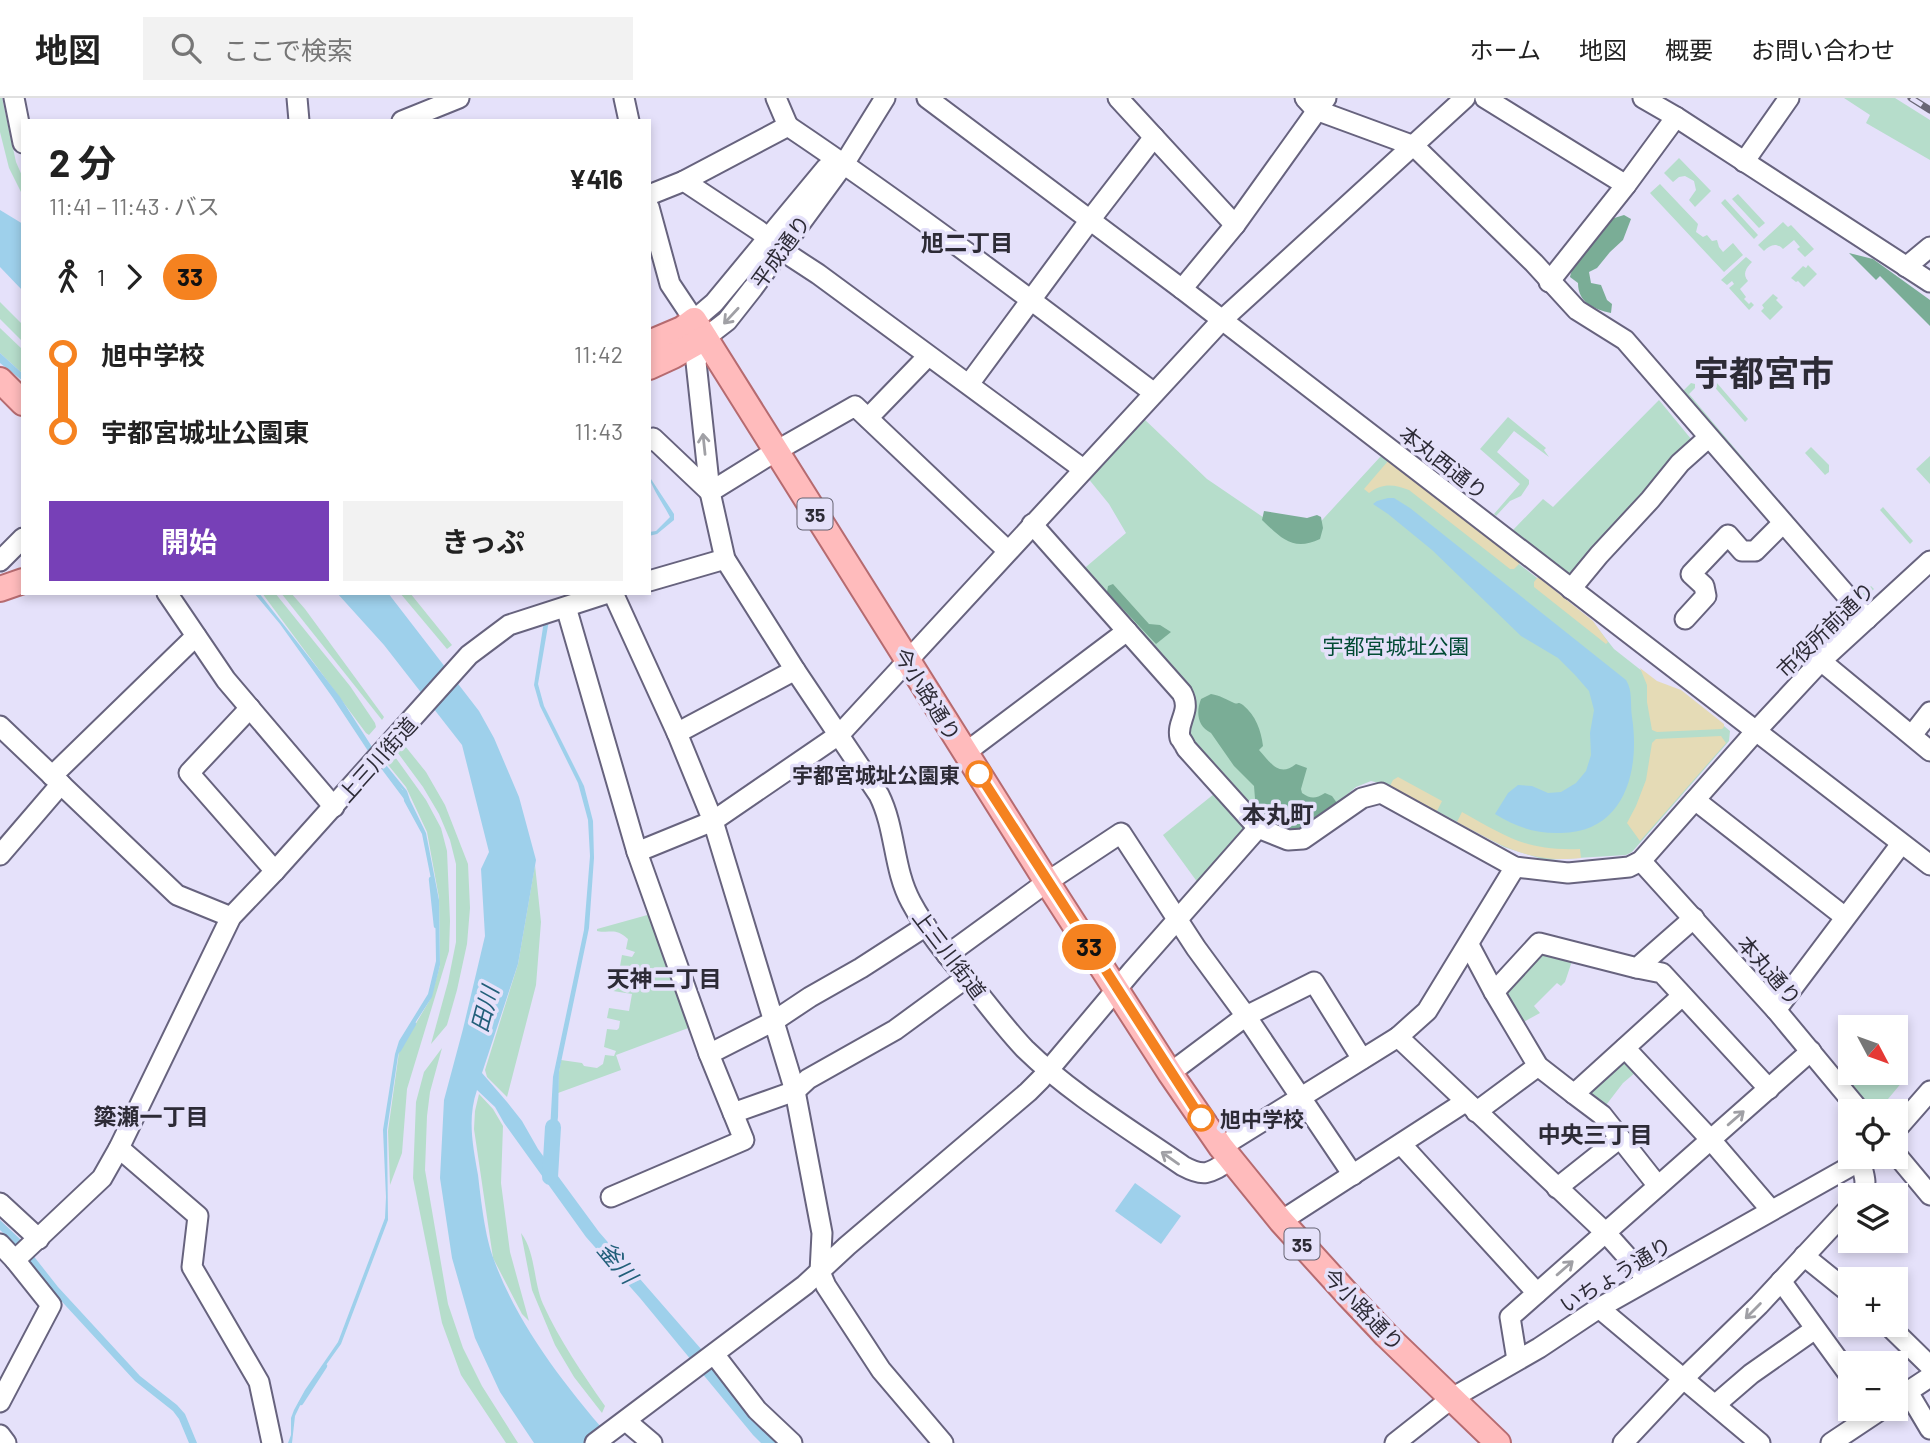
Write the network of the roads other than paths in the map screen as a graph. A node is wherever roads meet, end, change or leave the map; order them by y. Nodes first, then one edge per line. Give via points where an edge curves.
1 (14, 98) edge
2 (297, 98) edge
3 (460, 98) edge
4 (624, 98) edge
5 (776, 98) edge
6 (927, 98) edge
7 (1118, 98) edge
8 (1465, 98) edge
9 (1485, 98) edge
10 (1643, 98) edge
11 (1789, 98) edge
12 (883, 101) edge
13 (1316, 102) edge
14 (441, 114) edge
15 (1676, 117) junction
16 (299, 119) edge
17 (413, 119) edge
18 (629, 119) edge
19 (788, 126) junction
20 (21, 133) edge
21 (1154, 137) junction
22 (1414, 146) junction
23 (839, 161) junction
24 (1744, 162) junction
25 (684, 181) junction
26 (1626, 185) junction
27 (651, 194) edge
28 (651, 214) edge
29 (1090, 220) junction
30 (1235, 225) junction
31 (775, 244) junction
32 (1930, 247) edge
33 (1906, 267) junction
34 (1549, 282) junction
35 (1930, 282) edge
36 (1182, 289) junction
37 (1032, 300) junction
38 (1223, 320) junction
39 (699, 329) junction
40 (651, 342) edge
41 (928, 356) junction
42 (651, 366) edge
43 (0, 380) edge
44 (970, 384) junction
45 (1154, 393) junction
46 (21, 401) edge
47 (868, 418) junction
48 (651, 438) edge
49 (1708, 438) junction
50 (775, 451) junction
51 (1083, 469) junction
52 (710, 492) junction
53 (1783, 523) junction
54 (1032, 524) junction
55 (21, 540) edge
56 (1008, 551) junction
57 (725, 559) junction
58 (0, 561) edge
59 (1930, 561) edge
60 (651, 580) edge
61 (21, 582) edge
62 (0, 589) edge
63 (1571, 589) junction
64 (168, 595) edge
65 (604, 595) edge
66 (612, 595) edge
67 (565, 607) junction
68 (1685, 619) dead end
69 (1867, 619) junction
70 (1127, 631) junction
71 (196, 636) junction
72 (1821, 661) junction
73 (908, 662) junction
74 (795, 670) junction
75 (250, 708) junction
76 (1930, 712) edge
77 (0, 726) edge
78 (1755, 732) junction
79 (677, 733) junction
80 (840, 734) junction
81 (1912, 735) junction
82 (1930, 751) edge
83 (965, 753) junction
84 (57, 780) junction
85 (1695, 800) junction
86 (334, 807) junction
87 (713, 821) junction
88 (1258, 828) junction
89 (1901, 844) junction
90 (637, 852) junction
91 (0, 855) edge
92 (1641, 861) junction
93 (1930, 865) edge
94 (1515, 867) junction
95 (275, 871) junction
96 (1048, 882) junction
97 (231, 917) junction
98 (1845, 917) junction
99 (1694, 918) junction
100 (1177, 919) junction
101 (926, 926) junction
102 (1469, 945) junction
103 (947, 955) junction
104 (1637, 968) junction
105 (966, 978) junction
106 (1117, 990) junction
107 (1494, 992) junction
108 (1682, 996) junction
109 (1776, 1010) junction
110 (1246, 1016) junction
111 (774, 1021) junction
112 (1398, 1037) junction
113 (1625, 1048) junction
114 (1811, 1051) junction
115 (709, 1054) junction
116 (1362, 1059) junction
117 (1538, 1066) junction
118 (1049, 1070) junction
119 (1170, 1073) junction
120 (1769, 1088) junction
121 (795, 1091) junction
122 (1930, 1091) edge
123 (1574, 1094) junction
124 (1302, 1097) junction
125 (1850, 1099) edge
126 (1471, 1107) junction
127 (733, 1113) junction
128 (1908, 1116) edge
129 (1620, 1138) junction
130 (1711, 1140) junction
131 (1401, 1144) junction
132 (118, 1148) junction
133 (1226, 1153) junction
134 (1845, 1169) edge
135 (1908, 1169) edge
136 (1353, 1175) junction
137 (1658, 1186) junction
138 (1557, 1188) junction
139 (1930, 1195) edge
140 (611, 1197) dead end
141 (0, 1203) edge
142 (1771, 1210) junction
143 (1838, 1220) edge
144 (1281, 1221) junction
145 (1606, 1233) junction
146 (39, 1239) junction
147 (0, 1244) edge
148 (1804, 1256) junction
149 (15, 1260) junction
150 (820, 1272) junction
151 (1647, 1279) junction
152 (1781, 1281) junction
153 (1838, 1283) edge
154 (1537, 1293) junction
155 (1599, 1308) junction
156 (1815, 1329) junction
157 (1900, 1337) edge
158 (707, 1360) junction
159 (1517, 1360) junction
160 (1838, 1360) edge
161 (1930, 1366) edge
162 (1930, 1377) edge
163 (1683, 1379) junction
164 (1908, 1392) edge
165 (1452, 1398) junction
166 (0, 1402) edge
167 (1908, 1403) edge
168 (1714, 1405) junction
169 (1862, 1421) edge
170 (622, 1423) junction
171 (1930, 1429) edge
172 (0, 1436) edge
173 (6, 1443) edge
174 (272, 1443) edge
175 (595, 1443) edge
176 (652, 1443) edge
177 (792, 1443) edge
178 (943, 1443) edge
179 (1395, 1443) edge
180 (1498, 1443) edge
181 (1623, 1443) edge
182 (1760, 1443) edge
183 (1831, 1443) edge

1 - 20 street
2 - 16 street
3 - 14 street
4 - 18 street
5 - 19 street
6 - 29 street, 本丸西通り
7 - 21 street
8 - 22 street
9 - 26 street
10 - 15 street
11 - 24 street
12 - 23 street, 平成通り
13 - 22 street
13 - 30 street
14 - 17 street
15 - 24 street
15 - 26 street
19 - 23 street
19 - 25 street
21 - 29 street
21 - 30 street
22 - 34 street
22 - 38 street
23 - 31 street, 平成通り
23 - 37 street
24 - 33 street
25 - 27 street
25 - 31 street
26 - 34 street
28 - 39 street via 670,284
29 - 36 street, 本丸西通り
29 - 37 street
30 - 36 street
31 - 39 street, 平成通り via 727,321
31 - 41 street
32 - 33 street
33 - 35 street
34 - 49 street via 1577,310 1625,340
36 - 38 street, 本丸西通り
37 - 44 street
37 - 45 street
38 - 45 street
38 - 63 street, 本丸西通り
39 - 40 main road, 平成通り via 682,329
39 - 42 main road, 平成通り via 673,356
39 - 50 main road, 今小路通り / 35
52 -> 39 street, 上三川街道 via 696,362
41 - 44 street
41 - 47 street
43 - 46 main road
44 - 51 street
45 - 51 street
47 - 50 street via 855,406
47 - 56 street
48 - 52 street
49 - 53 street
49 - 63 street via 1680,463
50 - 52 street
50 - 73 main road, 今小路通り / 35
51 - 54 street
52 - 57 street, 上三川街道
53 - 68 street via 1755,551 1742,551 1728,535 1691,574 1704,586 1706,596
53 - 69 street
54 - 56 street
54 - 70 street
55 - 58 street
56 - 73 street
57 - 60 street
57 - 74 street, 上三川街道
59 - 69 street, 市役所前通り
61 - 62 main road
63 - 78 street, 本丸西通り
64 - 71 street, 上三川街道
65 - 67 street, 上三川街道
66 - 79 street
67 - 86 street, 上三川街道 via 509,625 465,660
67 - 90 street
69 - 72 street, 市役所前通り
70 - 83 street
70 - 88 street via 1182,693 1186,709 1180,730 1186,748
71 - 75 street, 上三川街道
71 - 84 street
72 - 78 street, 市役所前通り
72 - 81 street
73 - 80 street
73 - 83 main road, 今小路通り / 35
74 - 79 street
74 - 80 street, 上三川街道
75 - 86 street, 上三川街道
75 - 95 street via 189,773
76 - 81 street
77 - 84 street
78 - 85 street, 市役所前通り
78 - 89 street, 本丸西通り
79 - 87 street
80 - 87 street
80 - 101 street, 上三川街道 via 887,811 905,891
81 - 82 street
83 - 96 main road, 今小路通り / 35
84 - 91 street
84 - 97 street via 177,895
85 - 92 street, 市役所前通り
85 - 98 street
86 - 95 street
87 - 90 street
87 - 111 street
88 - 94 street via 1288,840 1303,839 1362,798 1381,793
88 - 100 street
89 - 93 street, 本丸西通り
89 - 98 street
90 - 115 street
92 - 94 street via 1629,867 1568,873
92 - 99 street, 本丸通り
94 - 102 street
95 - 97 street
96 - 100 street via 1121,833
96 - 103 street
96 - 106 main road, 今小路通り / 35
97 - 132 street
98 - 109 street
99 - 104 street
99 - 109 street, 本丸通り
100 - 106 street
100 - 110 street
101 - 103 street, 上三川街道
101 - 111 street
102 - 107 street
102 - 112 street via 1427,1011
103 - 105 street, 上三川街道
104 - 107 street via 1539,943
104 - 108 street via 1662,973
105 - 118 street, 上三川街道 via 1018,1041
105 - 121 street via 895,1030
106 - 118 street
106 - 119 main road, 今小路通り / 35
107 - 117 street
108 - 113 street
108 - 120 street
109 - 114 street, 本丸通り
110 - 116 street via 1314,982
110 - 119 street
110 - 124 street
111 - 115 street
111 - 121 street
112 - 116 street
112 - 126 street
113 - 123 street
113 - 130 street
114 - 120 street
114 - 125 street, 本丸通り
115 - 127 street
116 - 124 street
117 - 123 street
117 - 126 street
133 -> 118 street, 上三川街道 via 1213,1171 1198,1174
118 - 150 street
119 - 133 main road, 今小路通り / 35
130 -> 120 street
121 - 127 street
121 - 150 street via 822,1233
122 - 128 street
123 - 129 street via 1602,1115
124 - 133 street
124 - 136 street
126 - 131 street
126 - 138 street
127 - 140 street via 744,1140
129 - 137 street
129 - 138 street
130 - 137 street
130 - 142 street
131 - 136 street
131 - 154 street
132 - 146 street via 102,1178
132 - 174 street via 198,1216 192,1267 259,1382
133 - 144 main road, 今小路通り / 35
134 - 142 street, いちょう通り
135 - 139 street
136 - 144 street
137 - 145 street
138 - 145 street
141 - 146 street
142 - 151 street, いちょう通り
143 - 148 street
144 - 165 main road, 今小路通り / 35 via 1386,1335
145 - 151 street
154 -> 145 street
146 - 149 street
147 - 149 street
148 - 152 street
148 - 153 street
149 - 166 street via 51,1305
150 - 158 street
150 - 178 street via 881,1370
151 - 155 street, いちょう通り
152 - 156 street
152 -> 163 street
154 - 159 street via 1510,1317
155 - 159 street, いちょう通り
155 - 163 street
156 - 160 street
156 - 168 street
157 - 161 street
158 - 170 street
158 - 177 street
159 - 165 street, いちょう通り
162 - 164 street
163 - 168 street
163 - 181 street
165 - 179 street, いちょう通り
165 - 180 main road, 今小路通り / 35
167 - 171 street
168 - 182 street
169 - 183 street
170 - 175 street
170 - 176 street
172 - 173 street

